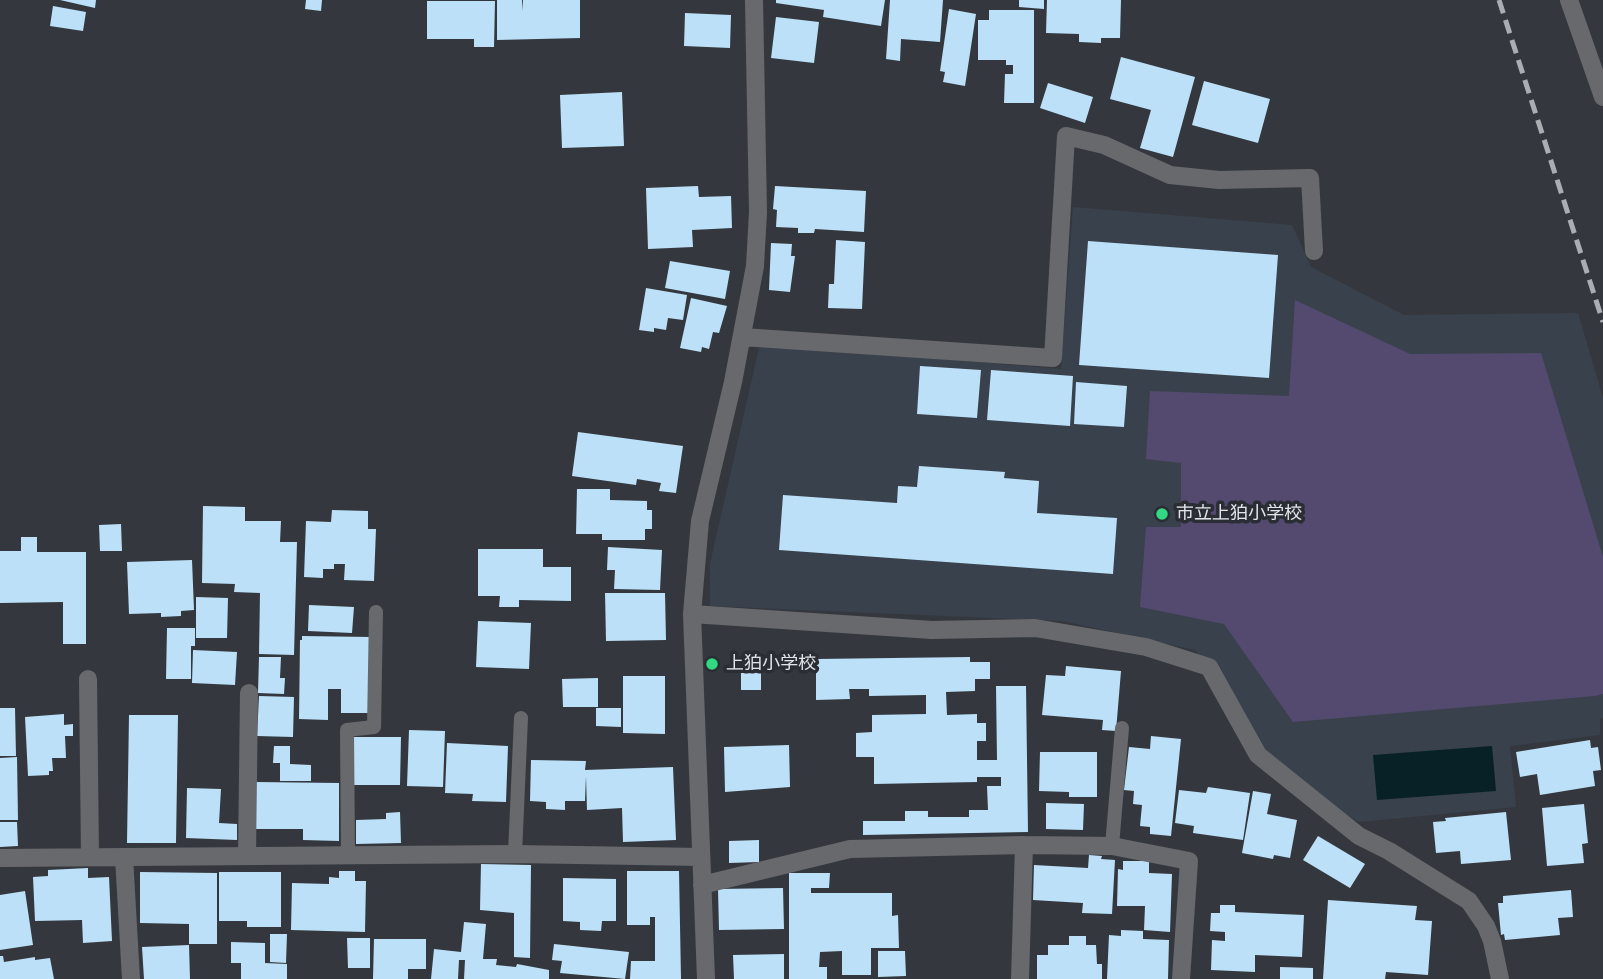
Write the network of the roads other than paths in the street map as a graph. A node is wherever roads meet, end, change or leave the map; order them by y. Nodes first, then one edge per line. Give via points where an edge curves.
1 (754, 0) edge
2 (1569, 0) edge
3 (1603, 97) edge
4 (1314, 251) dead end
5 (742, 337) junction
6 (376, 612) dead end
7 (692, 614) junction
8 (88, 679) dead end
9 (249, 693) dead end
10 (521, 718) dead end
11 (1122, 729) dead end
12 (1024, 845) junction
13 (1112, 846) junction
14 (348, 854) junction
15 (515, 854) junction
16 (247, 856) junction
17 (90, 857) junction
18 (124, 857) junction
19 (701, 857) junction
20 (0, 858) edge
21 (702, 885) junction
22 (131, 979) edge
23 (706, 979) edge
24 (1020, 979) edge
25 (1181, 979) edge
26 (1500, 979) edge

1 - 5 street via 758,212 755,266
2 - 3 street
4 - 5 street via 1310,178 1219,180 1170,175 1104,145 1066,136 1053,358
5 - 7 street via 700,521
6 - 14 lane via 374,727 347,730
7 - 19 street
7 - 26 street via 932,629 1035,628 1146,647 1209,667 1258,755 1359,836 1469,901 1486,926
8 - 17 street
9 - 16 street
10 - 15 lane
11 - 13 lane
12 - 13 street
12 - 21 street via 850,849
12 - 24 street
13 - 25 street via 1189,861
14 - 15 street
14 - 16 street
15 - 19 street
16 - 18 street
17 - 18 street
17 - 20 street
18 - 22 street
19 - 21 street
21 - 23 street

